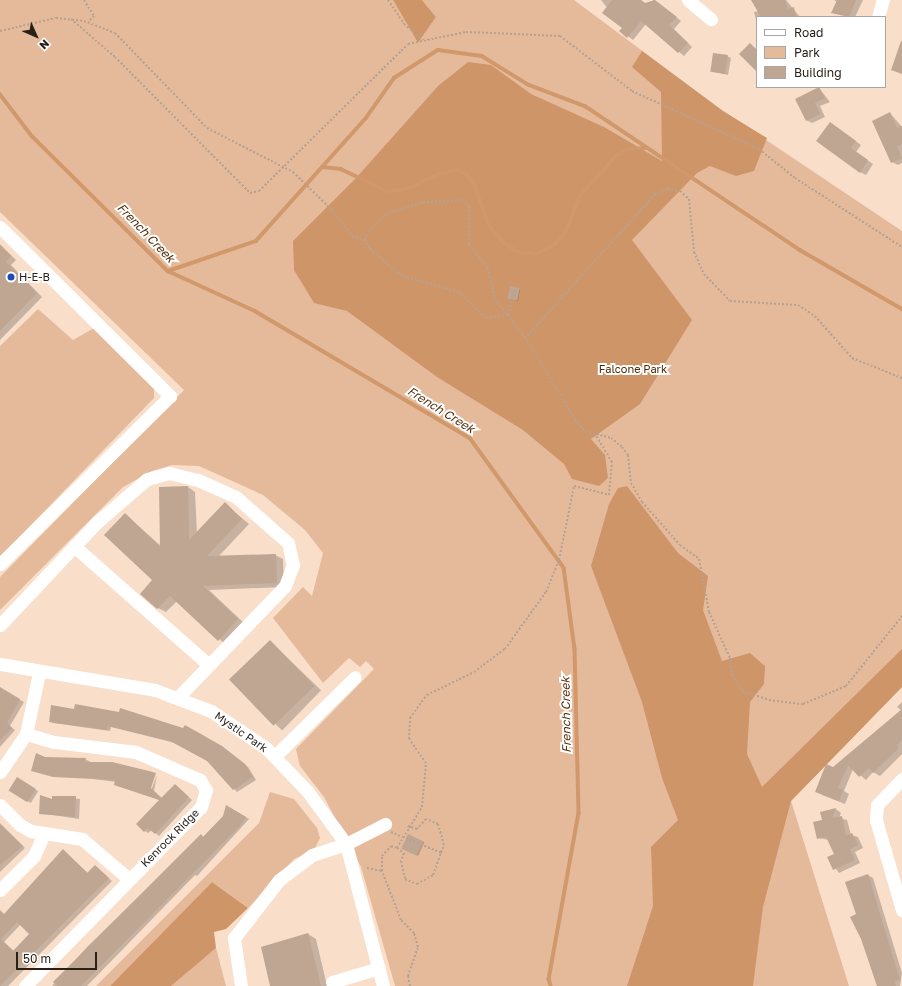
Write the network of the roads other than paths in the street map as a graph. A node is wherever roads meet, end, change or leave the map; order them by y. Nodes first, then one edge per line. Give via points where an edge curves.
1 (688, 0) edge
2 (883, 0) edge
3 (878, 16) edge
4 (711, 20) dead end
5 (0, 227) edge
6 (74, 546) junction
7 (0, 564) edge
8 (0, 625) edge
9 (0, 664) edge
10 (209, 665) junction
11 (39, 673) junction
12 (355, 677) dead end
13 (178, 697) junction
14 (26, 734) junction
15 (275, 756) junction
16 (0, 772) edge
17 (902, 779) edge
18 (0, 805) edge
19 (385, 824) road end
20 (44, 834) junction
21 (346, 844) junction
22 (129, 879) junction
23 (0, 890) edge
24 (902, 910) edge
25 (379, 968) junction
26 (332, 982) dead end
27 (24, 986) edge
28 (241, 986) edge
29 (383, 986) edge

1 - 4 street
2 - 3 street
5 - 7 street via 170,396
6 - 8 street
6 - 10 street
6 - 10 street via 147,479 168,473 198,480 236,497 288,543 293,565 285,586
9 - 11 street, Mystic Park
10 - 13 street
11 - 13 street, Mystic Park via 123,682
11 - 14 street
12 - 15 street
13 - 15 street, Mystic Park via 217,714
14 - 16 street
14 - 22 street, Kenrock Ridge via 54,742 136,752 168,763 204,785 206,796 201,807
15 - 21 street, Mystic Park via 308,792
17 - 24 street via 877,805 876,820
18 - 20 street via 20,825
19 - 21 street
20 - 22 street via 82,839
20 - 23 street via 34,856
21 - 25 street, Mystic Park
21 - 28 street via 312,855 279,880 241,925 234,938
22 - 27 street, Kenrock Ridge
25 - 26 street
25 - 29 street, Mystic Park

